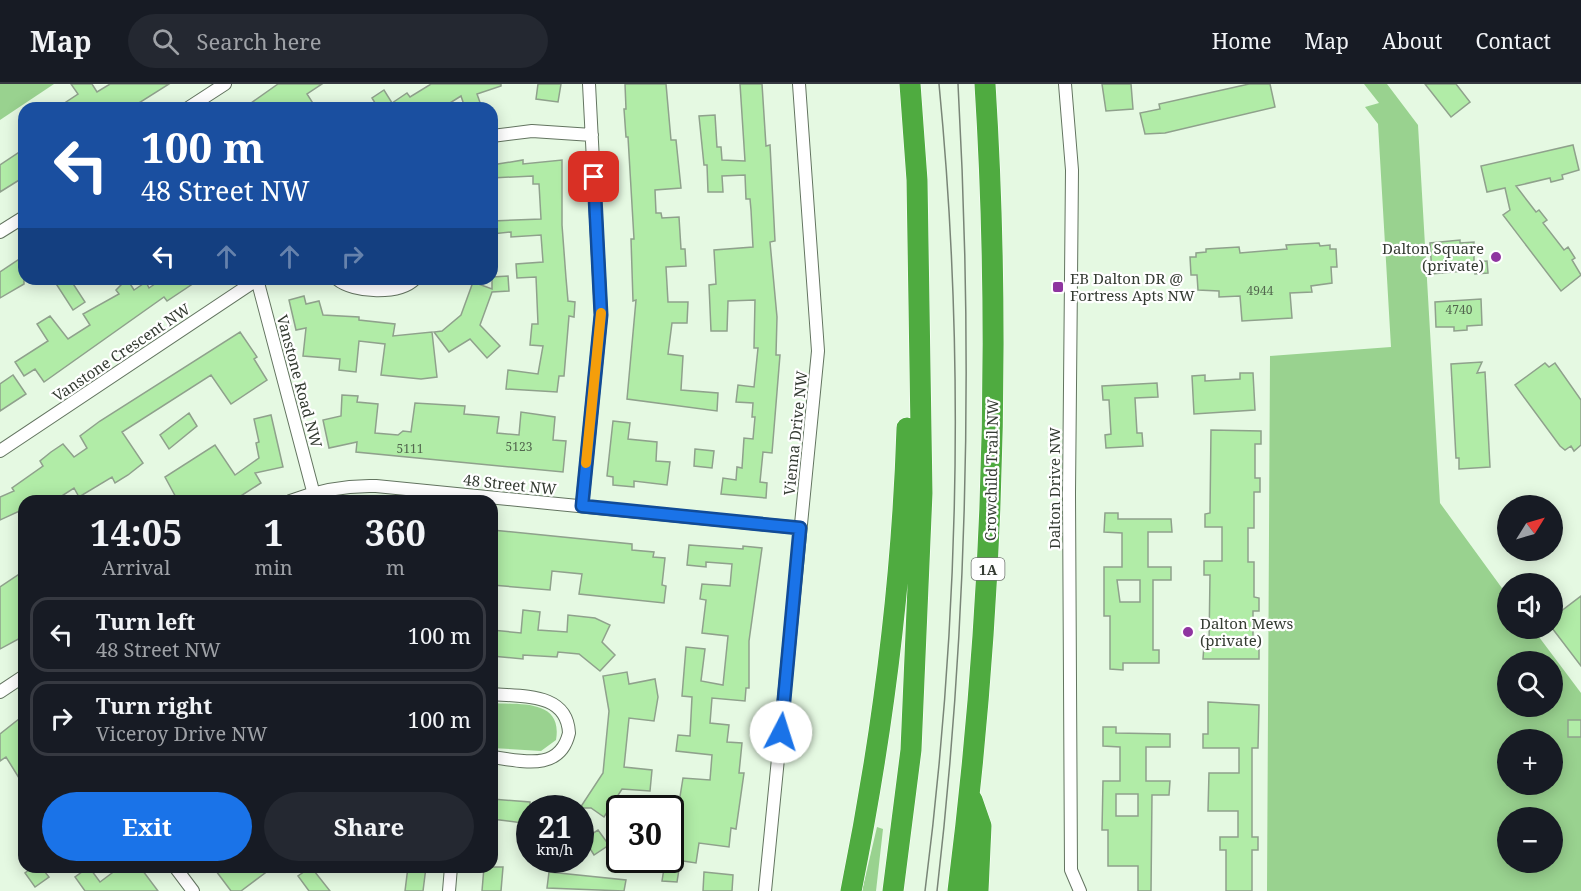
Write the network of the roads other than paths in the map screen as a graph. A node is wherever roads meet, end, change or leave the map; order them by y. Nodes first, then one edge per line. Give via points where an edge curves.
1 (225, 84) edge
2 (589, 84) edge
3 (799, 84) edge
4 (910, 84) edge
5 (985, 84) edge
6 (1065, 84) edge
7 (197, 102) edge
8 (498, 135) edge
9 (592, 135) junction
10 (18, 221) edge
11 (0, 232) edge
12 (249, 285) edge
13 (260, 285) edge
14 (349, 285) edge
15 (408, 285) edge
16 (919, 379) junction
17 (0, 451) edge
18 (314, 491) junction
19 (304, 495) edge
20 (469, 495) edge
21 (498, 498) edge
22 (582, 506) junction
23 (800, 528) junction
24 (18, 680) edge
25 (0, 692) edge
26 (498, 695) edge
27 (498, 758) edge
28 (970, 797) junction
29 (180, 873) edge
30 (450, 873) edge
31 (193, 891) edge
32 (449, 891) edge
33 (765, 891) edge
34 (851, 891) edge
35 (893, 891) edge
36 (958, 891) edge
37 (978, 891) edge
38 (1080, 891) edge

1 - 7 street
2 - 9 street
3 - 23 street, Vienna Drive NW via 818,351
4 - 16 highway via 917,180
5 - 28 highway, Crowchild Trail NW / 1A via 991,172 993,449 984,651
6 - 38 street, Dalton Drive NW via 1072,170 1071,870
8 - 9 street via 532,131
9 - 22 street via 601,315
10 - 11 street
12 - 17 street, Vanstone Crescent NW
13 - 18 street, Vanstone Road NW
14 - 15 street via 392,291
16 - 34 highway via 908,412 905,499 887,690
16 - 35 highway via 922,493 910,750
18 - 19 street, 48 Street NW
18 - 20 street, 48 Street NW via 352,485
21 - 22 street, 48 Street NW
22 - 23 street, 48 Street NW
23 - 33 street, Vienna Drive NW
24 - 25 street
26 - 27 street via 550,700 566,717 569,733 558,754 544,762
28 - 36 highway, Crowchild Trail NW / 1A
28 - 37 highway via 981,826
29 - 31 street
30 - 32 street

